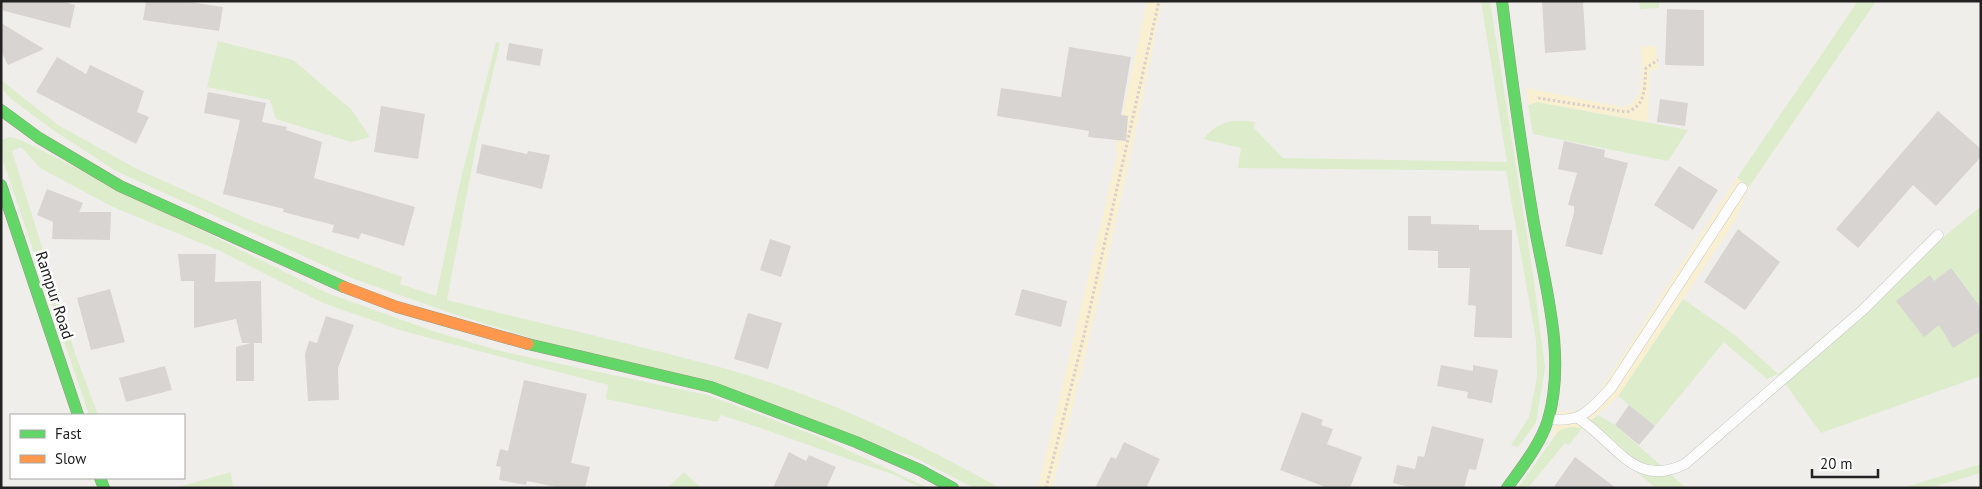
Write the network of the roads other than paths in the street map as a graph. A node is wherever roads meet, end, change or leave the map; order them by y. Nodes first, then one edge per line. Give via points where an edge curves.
1 (1502, 1) edge
2 (1, 110) edge
3 (1, 185) edge
4 (1742, 188) dead end
5 (1938, 235) dead end
6 (78, 414) edge
7 (1578, 418) junction
8 (1548, 419) junction
9 (953, 488) edge
10 (1507, 488) edge

1 - 8 street via 1554,348 1553,393
2 - 9 street via 39,138 120,186 328,281 397,307 501,337 711,387 848,439
3 - 6 street, Rampur Road
4 - 7 lane via 1611,388
5 - 7 lane via 1864,309 1685,464 1670,472 1653,473 1632,464
7 - 8 lane via 1565,421
8 - 10 street via 1541,438

